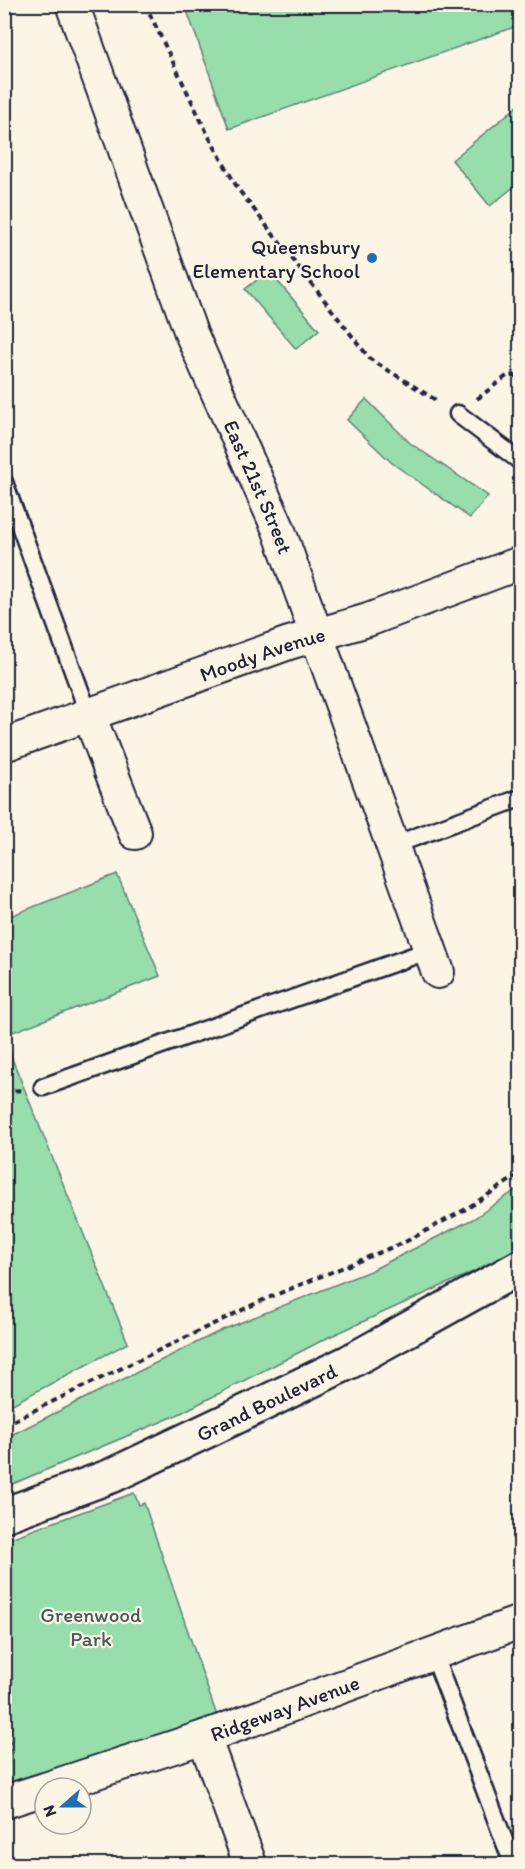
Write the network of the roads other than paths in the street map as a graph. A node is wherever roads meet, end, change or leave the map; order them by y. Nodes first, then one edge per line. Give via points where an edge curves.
1 (72, 4) edge
2 (458, 414) road end
3 (520, 460) edge
4 (4, 482) edge
5 (520, 563) edge
6 (318, 635) junction
7 (89, 715) junction
8 (4, 745) edge
9 (520, 798) edge
10 (135, 832) dead end
11 (394, 845) junction
12 (434, 961) joint
13 (43, 1087) dead end
14 (520, 1268) edge
15 (4, 1515) edge
16 (520, 1622) edge
17 (433, 1653) junction
18 (204, 1737) junction
19 (83, 1776) edge
20 (33, 1792) edge
21 (5, 1802) edge
22 (250, 1864) edge
23 (513, 1864) edge

1 - 6 street, East 21st Street via 191,333 265,494
2 - 3 lane
4 - 7 lane
5 - 6 street, Moody Avenue
6 - 7 street, Moody Avenue
6 - 11 street, East 21st Street
7 - 8 street, Moody Avenue
7 - 10 street
9 - 11 lane
11 - 12 street, East 21st Street
12 - 13 lane
14 - 15 street, Grand Boulevard via 349,1362 250,1410 111,1476
16 - 17 street, Ridgeway Avenue
17 - 18 street, Ridgeway Avenue
17 - 23 lane
18 - 19 street, Ridgeway Avenue
18 - 22 street
20 - 21 street, Ridgeway Avenue

